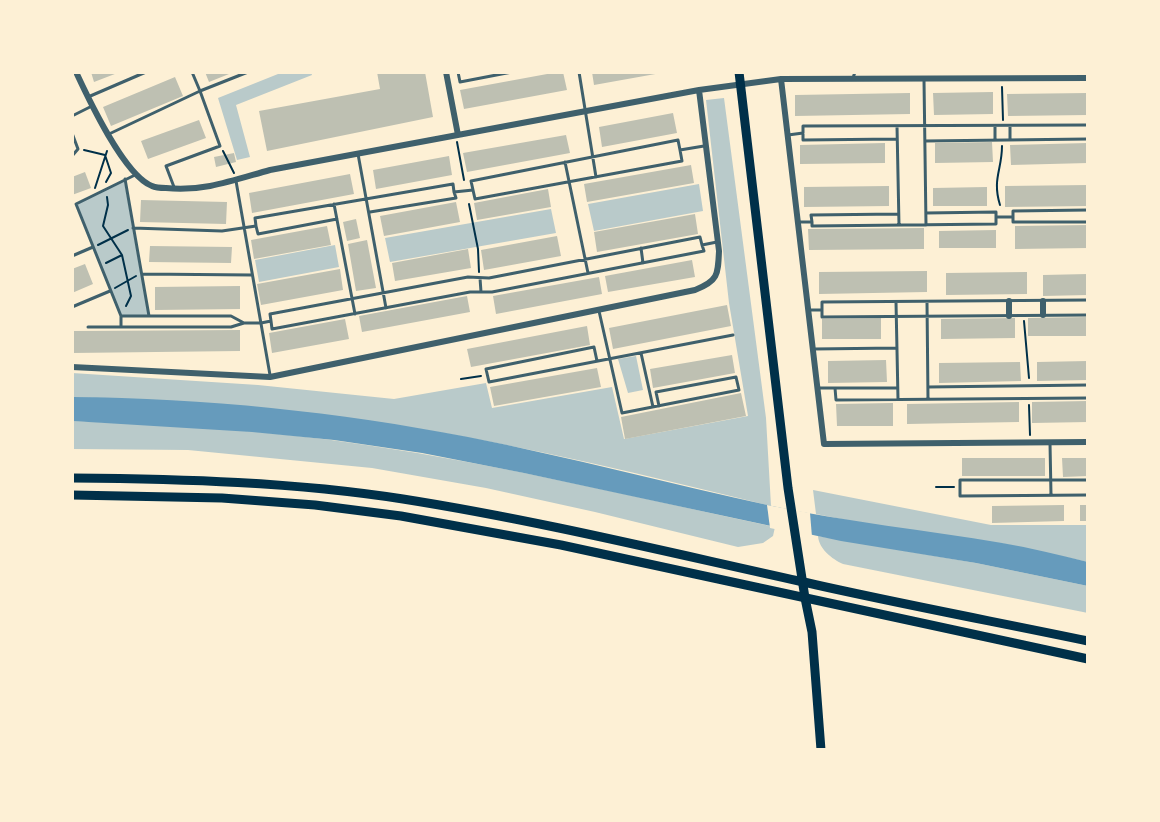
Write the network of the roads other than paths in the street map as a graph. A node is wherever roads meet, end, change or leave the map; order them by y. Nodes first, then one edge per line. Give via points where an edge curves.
1 (76, 72) edge
2 (146, 72) edge
3 (192, 72) edge
4 (248, 72) edge
5 (446, 72) edge
6 (458, 72) edge
7 (512, 72) edge
8 (579, 72) edge
9 (739, 72) edge
10 (854, 75) edge
11 (993, 75) edge
12 (1084, 76) edge
13 (924, 78) junction
14 (782, 79) junction
15 (741, 84) junction
16 (699, 90) junction
17 (200, 91) junction
18 (88, 97) junction
19 (92, 106) junction
20 (585, 111) junction
21 (72, 116) edge
22 (1088, 125) edge
23 (897, 126) junction
24 (924, 126) junction
25 (995, 126) junction
26 (1010, 126) junction
27 (72, 133) edge
28 (803, 133) junction
29 (457, 135) junction
30 (788, 135) junction
31 (110, 137) junction
32 (897, 139) junction
33 (1088, 139) edge
34 (995, 140) junction
35 (1010, 140) junction
36 (925, 141) junction
37 (706, 146) junction
38 (680, 150) junction
39 (358, 154) junction
40 (72, 156) edge
41 (592, 157) junction
42 (566, 162) junction
43 (135, 175) junction
44 (596, 177) junction
45 (125, 179) junction
46 (235, 179) junction
47 (570, 182) junction
48 (175, 189) junction
49 (473, 189) junction
50 (454, 192) junction
51 (367, 198) junction
52 (74, 204) edge
53 (334, 204) junction
54 (1088, 210) edge
55 (370, 212) junction
56 (926, 213) junction
57 (898, 214) junction
58 (996, 217) junction
59 (1013, 217) junction
60 (337, 219) junction
61 (798, 222) junction
62 (812, 222) junction
63 (1088, 222) edge
64 (899, 225) junction
65 (926, 225) junction
66 (256, 226) junction
67 (133, 228) junction
68 (244, 228) junction
69 (717, 242) junction
70 (702, 244) junction
71 (93, 247) junction
72 (641, 248) junction
73 (72, 256) edge
74 (585, 259) junction
75 (644, 263) junction
76 (588, 273) junction
77 (142, 274) junction
78 (252, 275) junction
79 (480, 278) junction
80 (110, 291) junction
81 (481, 292) junction
82 (384, 293) junction
83 (352, 299) junction
84 (1088, 300) edge
85 (1009, 301) junction
86 (1043, 301) junction
87 (896, 302) junction
88 (927, 302) junction
89 (72, 307) edge
90 (386, 308) junction
91 (599, 309) junction
92 (808, 310) junction
93 (822, 310) junction
94 (355, 314) junction
95 (1043, 315) junction
96 (1088, 315) edge
97 (121, 316) junction
98 (149, 316) junction
99 (896, 316) junction
100 (927, 316) junction
101 (1009, 316) junction
102 (271, 321) junction
103 (244, 323) junction
104 (261, 323) junction
105 (88, 327) dead end
106 (121, 327) junction
107 (733, 335) dead end
108 (897, 348) junction
109 (812, 349) junction
110 (641, 353) junction
111 (610, 359) junction
112 (597, 361) junction
113 (72, 366) edge
114 (270, 377) junction
115 (1088, 385) edge
116 (928, 387) junction
117 (816, 388) junction
118 (836, 388) junction
119 (897, 388) junction
120 (1088, 398) edge
121 (898, 399) junction
122 (928, 399) junction
123 (658, 406) junction
124 (652, 407) junction
125 (1050, 442) junction
126 (1088, 442) edge
127 (72, 478) edge
128 (1051, 480) junction
129 (1088, 480) edge
130 (72, 495) edge
131 (1051, 495) junction
132 (1088, 495) edge
133 (803, 582) junction
134 (805, 598) junction
135 (1088, 641) edge
136 (1088, 659) edge
137 (820, 750) edge

1 - 18 street
2 - 18 lane
3 - 17 lane
4 - 17 lane
5 - 29 street
6 - 7 lane via 460,82
8 - 20 lane
9 - 15 main road
10 - 13 street
10 - 14 street
11 - 12 street
11 - 13 street
13 - 24 lane
14 - 15 street
14 - 30 street
15 - 16 street
15 - 133 main road via 788,488
16 - 20 street
16 - 37 street
17 - 31 lane
17 - 48 lane via 220,146 165,166
18 - 19 street
19 - 21 lane
19 - 31 street
20 - 29 street
20 - 41 lane
22 - 26 lane
23 - 24 lane
23 - 28 lane via 803,126
23 - 32 lane
24 - 25 lane
24 - 36 lane
25 - 26 lane
25 - 34 lane
26 - 35 lane
27 - 40 lane via 78,148
28 - 30 lane
28 - 32 lane via 803,140
29 - 39 street
30 - 61 street
31 - 43 street
32 - 57 lane
33 - 35 lane
34 - 35 lane
34 - 36 lane
36 - 56 lane
37 - 38 lane
37 - 69 street
38 - 41 lane via 678,140
38 - 44 lane via 682,161
39 - 46 street
39 - 51 lane
41 - 42 lane
41 - 44 lane
42 - 47 lane
42 - 49 lane via 471,181
43 - 45 lane
43 - 48 street via 152,187
44 - 47 lane
45 - 52 lane
45 - 67 lane
46 - 48 street via 201,189
46 - 68 lane
47 - 49 lane via 475,198
47 - 74 lane
49 - 50 lane
50 - 51 lane via 453,184
50 - 55 lane via 456,198
51 - 53 lane
51 - 55 lane
52 - 71 lane
53 - 60 lane
53 - 66 lane via 255,218
54 - 59 lane via 1013,211
55 - 82 lane
56 - 58 lane via 996,212
56 - 65 lane
57 - 62 lane via 811,215
57 - 64 lane
58 - 59 lane
58 - 65 lane via 996,224
59 - 63 lane via 1013,222
60 - 66 lane via 258,234
60 - 83 lane
61 - 62 lane
61 - 92 street
62 - 64 lane via 812,226
64 - 65 lane
66 - 68 lane
67 - 68 lane
67 - 77 lane
68 - 78 lane
69 - 70 lane
69 - 91 street via 718,268 716,278 709,284
70 - 72 lane via 700,237
70 - 75 lane via 704,251
71 - 73 lane
71 - 80 lane
72 - 74 lane
72 - 75 lane
74 - 76 lane
74 - 79 lane
75 - 76 lane
76 - 81 lane
77 - 78 lane
77 - 98 lane
78 - 104 lane
79 - 81 lane
79 - 82 lane
80 - 89 lane
80 - 97 lane
81 - 90 lane
82 - 83 lane
82 - 90 lane
83 - 94 lane
83 - 102 lane via 270,314
84 - 86 lane
85 - 86 lane
85 - 88 lane
85 - 101 street
86 - 95 street
87 - 88 lane
87 - 93 lane via 822,302
87 - 99 lane
88 - 100 lane
90 - 94 lane
91 - 111 lane
91 - 114 street
92 - 93 lane
92 - 109 street
93 - 99 lane via 822,317
94 - 102 lane via 273,329
95 - 96 lane
95 - 101 lane
97 - 98 lane
97 - 106 lane
98 - 103 lane via 231,316
99 - 100 lane
99 - 108 lane
100 - 101 lane
100 - 116 lane
102 - 104 lane
103 - 104 lane
103 - 106 lane via 231,327
104 - 114 lane
105 - 106 lane
107 - 110 lane
108 - 109 lane
108 - 119 lane
109 - 117 street
110 - 111 lane
110 - 124 lane
111 - 112 lane
111 - 124 lane via 621,413
112 - 112 lane via 594,347 486,369 489,382
113 - 114 street
115 - 116 lane
116 - 122 lane
117 - 118 lane
117 - 125 street via 824,444
118 - 119 lane
118 - 121 lane via 836,400
119 - 121 lane
120 - 122 lane
121 - 122 lane
123 - 123 lane via 656,392 736,377 739,390
123 - 124 lane
125 - 126 street
125 - 128 lane
127 - 133 main road via 220,482 402,499
128 - 129 lane
128 - 131 lane
128 - 131 lane via 960,480 960,496
130 - 134 main road via 222,498 401,516 561,545
131 - 132 lane
133 - 134 main road
133 - 135 main road
134 - 136 main road
134 - 137 main road via 812,632

